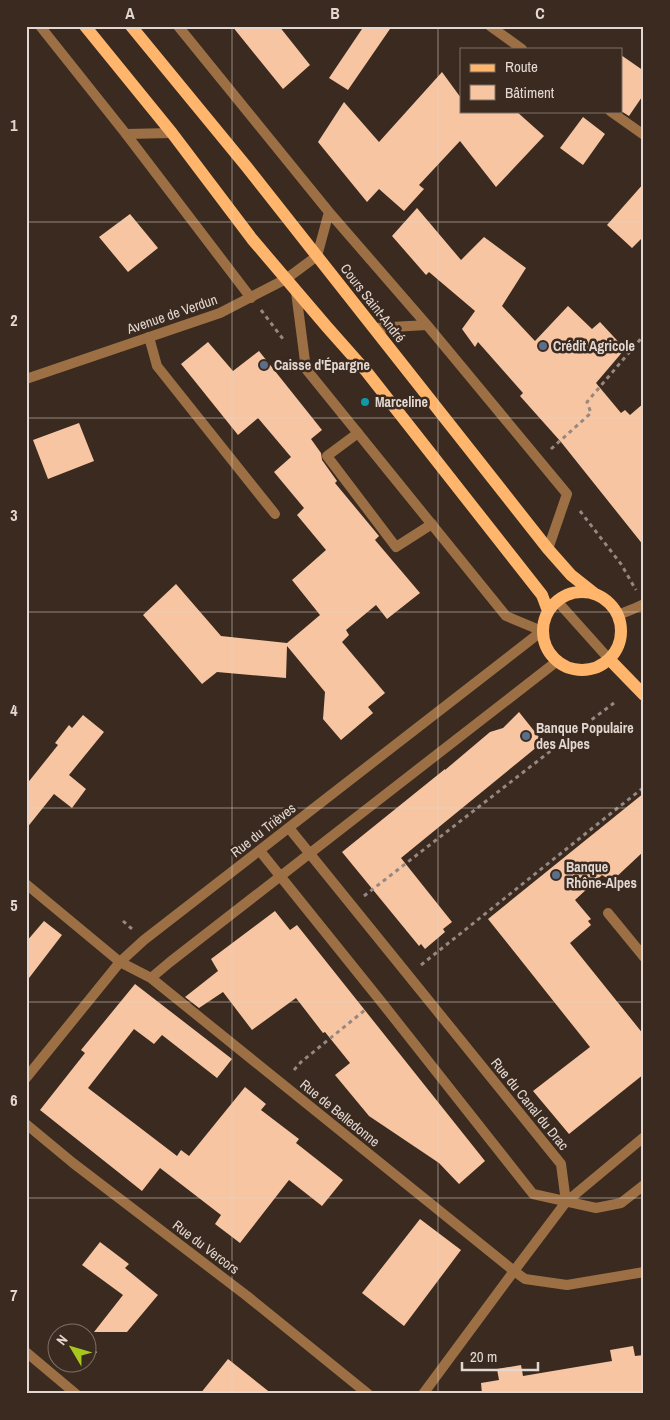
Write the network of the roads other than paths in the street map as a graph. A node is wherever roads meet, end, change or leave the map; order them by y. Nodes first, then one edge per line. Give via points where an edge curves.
1 (40, 26) edge
2 (85, 26) edge
3 (131, 26) edge
4 (178, 26) edge
5 (490, 26) edge
6 (521, 48) edge
7 (611, 112) edge
8 (172, 133) junction
9 (126, 134) junction
10 (644, 135) edge
11 (329, 212) junction
12 (317, 256) junction
13 (286, 279) junction
14 (296, 292) junction
15 (251, 298) junction
16 (427, 325) junction
17 (374, 328) junction
18 (149, 337) junction
19 (26, 378) edge
20 (358, 433) junction
21 (275, 514) dead end
22 (432, 524) junction
23 (548, 549) junction
24 (595, 594) junction
25 (557, 600) junction
26 (642, 604) edge
27 (548, 611) junction
28 (618, 615) junction
29 (542, 631) junction
30 (609, 659) junction
31 (556, 662) junction
32 (644, 695) edge
33 (289, 828) junction
34 (260, 851) junction
35 (310, 853) junction
36 (280, 876) junction
37 (26, 884) edge
38 (608, 913) dead end
39 (644, 957) edge
40 (120, 962) junction
41 (151, 978) junction
42 (26, 1078) edge
43 (26, 1124) edge
44 (644, 1137) edge
45 (644, 1186) edge
46 (566, 1202) junction
47 (514, 1271) junction
48 (644, 1272) edge
49 (26, 1352) edge
50 (76, 1394) edge
51 (368, 1394) edge
52 (423, 1394) edge

1 - 9 street
2 - 8 main road
3 - 12 main road, Cours Saint-André
4 - 11 street, Cours Saint-André
5 - 6 street
7 - 10 street
8 - 9 street
8 - 13 main road
9 - 15 street
11 - 12 street
11 - 16 street, Cours Saint-André
12 - 13 street, Avenue de Verdun
12 - 17 main road, Cours Saint-André
13 - 14 main road
13 - 15 street, Avenue de Verdun
14 - 20 street via 306,369
14 - 27 main road via 366,371 542,596
15 - 18 street, Avenue de Verdun via 220,313
16 - 17 street
16 - 23 street, Cours Saint-André via 567,494
17 - 23 main road, Cours Saint-André
18 - 19 street, Avenue de Verdun
18 - 21 street via 158,366
20 - 22 street
20 - 22 street via 327,456 396,547
22 - 29 street via 506,616
23 - 24 main road, Cours Saint-André via 571,575
24 - 25 main road via 569,594
24 - 28 main road, Cours Saint-André via 608,602
25 - 27 main road
25 - 30 street
26 - 28 street
27 - 29 main road
28 - 30 main road via 620,638
29 - 31 main road via 544,642
29 - 33 street, Rue du Trièves
30 - 31 main road via 583,671 569,669
30 - 32 main road
31 - 35 street
33 - 34 street, Rue du Trièves
33 - 35 street, Rue du Canal du Drac
34 - 36 street
34 - 40 street, Rue du Trièves
35 - 36 street
35 - 46 street, Rue du Canal du Drac via 561,1164
36 - 41 street
36 - 46 street via 533,1194
37 - 40 street, Rue de Belledonne
38 - 39 street
40 - 41 street, Rue de Belledonne
40 - 42 street, Rue du Trièves
41 - 47 street, Rue de Belledonne
43 - 51 street, Rue du Vercors
44 - 46 street
45 - 46 street via 621,1203 596,1208
46 - 47 street
47 - 48 street, Rue de Belledonne via 526,1278 567,1285
47 - 52 street
49 - 50 street

